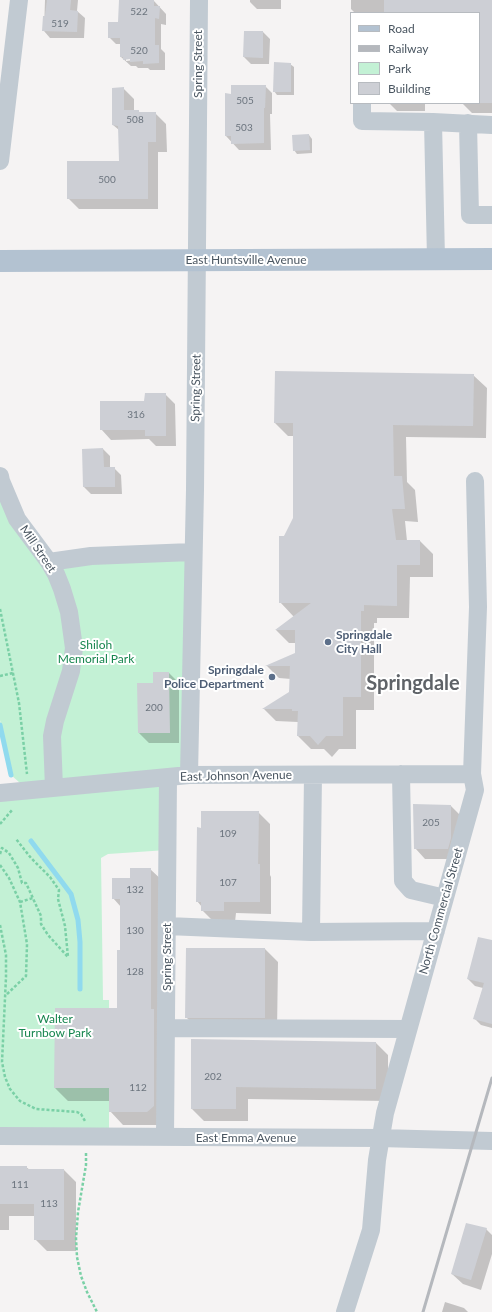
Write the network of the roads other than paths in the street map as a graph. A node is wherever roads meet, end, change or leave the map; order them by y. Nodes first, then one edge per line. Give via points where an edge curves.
1 (19, 0) edge
2 (199, 0) edge
3 (362, 104) edge
4 (433, 122) junction
5 (468, 123) junction
6 (492, 125) edge
7 (0, 162) edge
8 (492, 215) edge
9 (436, 259) junction
10 (492, 259) edge
11 (198, 260) junction
12 (0, 261) edge
13 (0, 476) edge
14 (475, 481) dead end
15 (192, 552) junction
16 (49, 562) junction
17 (401, 774) junction
18 (472, 774) junction
19 (189, 775) junction
20 (314, 775) junction
21 (168, 778) junction
22 (54, 788) junction
23 (0, 793) edge
24 (445, 898) junction
25 (167, 926) junction
26 (436, 930) junction
27 (311, 932) junction
28 (166, 1028) junction
29 (407, 1029) junction
30 (0, 1136) edge
31 (165, 1137) junction
32 (380, 1138) junction
33 (492, 1141) edge
34 (345, 1312) edge

1 - 7 street
2 - 11 street, Spring Street
3 - 4 street via 362,121
4 - 5 street
4 - 9 street
5 - 6 street
5 - 8 street via 470,215
9 - 10 main road, East Huntsville Avenue
9 - 11 main road, East Huntsville Avenue
11 - 12 main road, East Huntsville Avenue
11 - 15 street, Spring Street
13 - 16 street, Mill Street via 17,519
14 - 18 street, North Commercial Street via 478,607
15 - 16 street via 92,556
15 - 19 street, Spring Street
16 - 22 street, Mill Street via 62,589 69,612 74,648 71,672 54,721
17 - 18 street, East Johnson Avenue
17 - 20 street, East Johnson Avenue
17 - 24 street via 403,881 411,890
18 - 24 street, North Commercial Street via 475,790
19 - 20 street, East Johnson Avenue
19 - 21 street, East Johnson Avenue
20 - 27 street
21 - 22 street, East Johnson Avenue
21 - 25 street, Spring Street
22 - 23 street, East Johnson Avenue
24 - 26 street, North Commercial Street
25 - 27 street
25 - 28 street, Spring Street
26 - 27 street
26 - 29 street, North Commercial Street
28 - 29 street
28 - 31 street, Spring Street
29 - 32 street, North Commercial Street
30 - 31 street, East Emma Avenue
31 - 32 street, East Emma Avenue
32 - 33 street, East Emma Avenue
32 - 34 street, North Commercial Street via 371,1230

